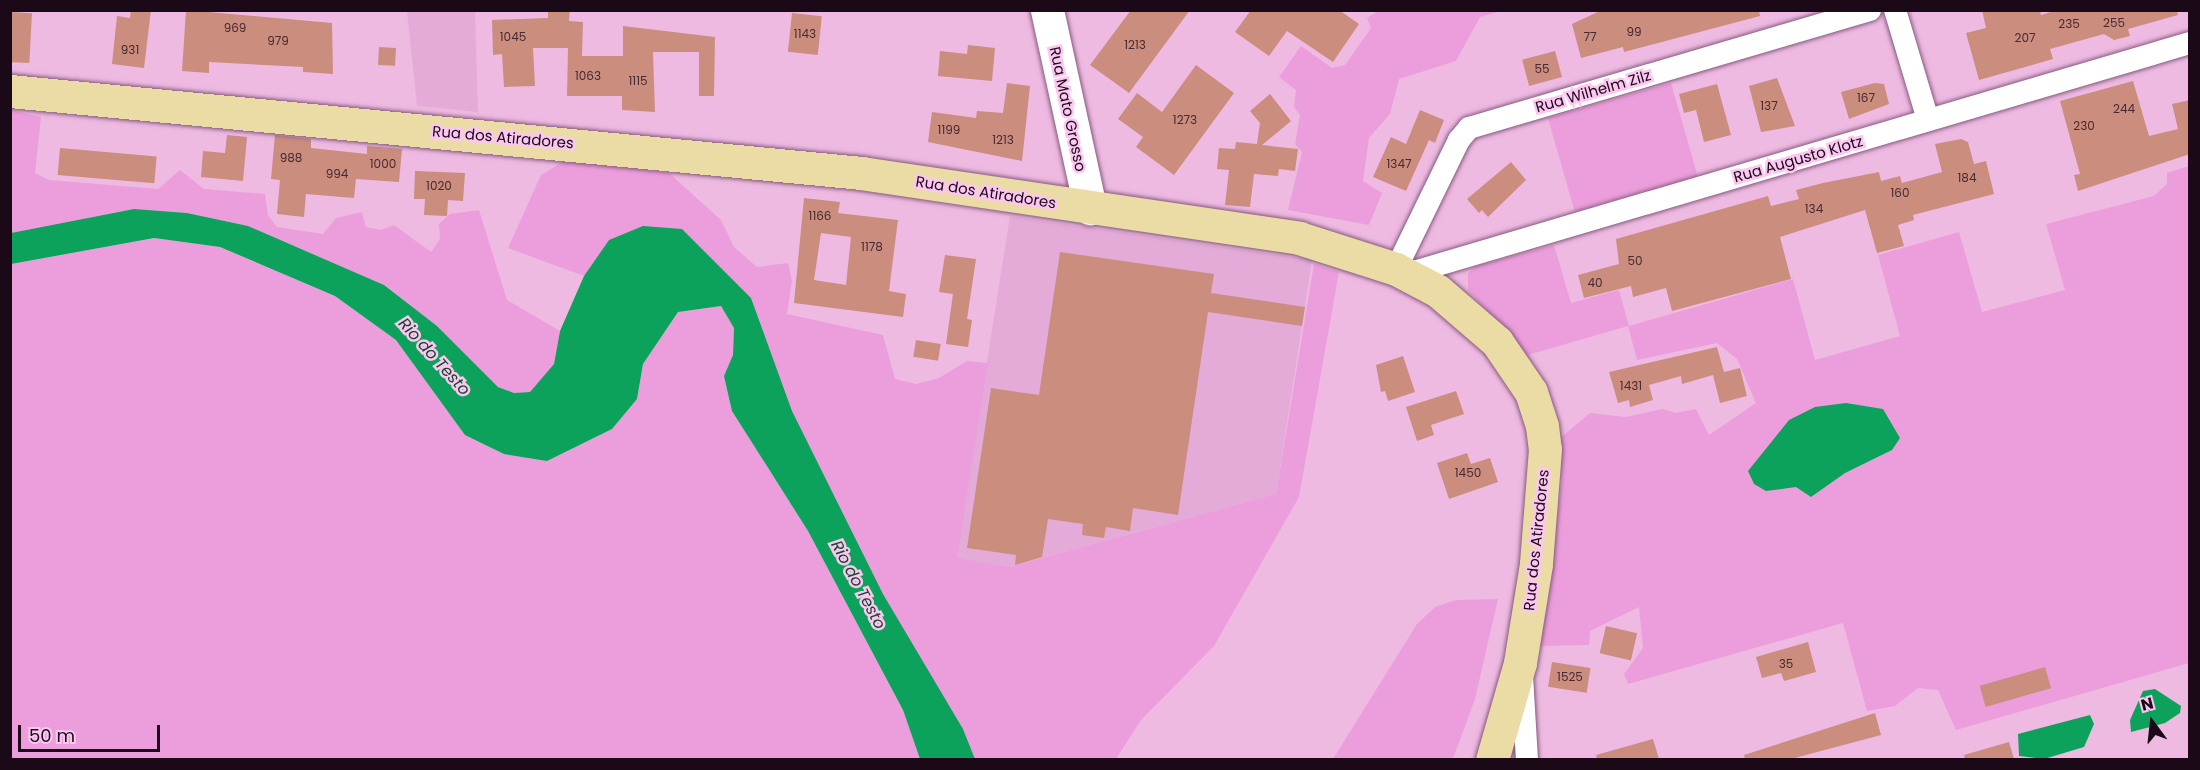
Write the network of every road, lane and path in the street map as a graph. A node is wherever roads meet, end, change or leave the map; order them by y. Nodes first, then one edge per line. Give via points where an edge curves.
1 (1047, 10) edge
2 (1869, 10) edge
3 (1895, 10) edge
4 (2190, 43) edge
5 (10, 91) edge
6 (1928, 120) junction
7 (1090, 208) junction
8 (1402, 271) junction
9 (1520, 663) junction
10 (1492, 759) edge
11 (1527, 759) edge

1 - 7 street, Rua Mato Grosso
2 - 8 street, Rua Wilhelm Zilz via 1469,128 1459,140
3 - 6 street
4 - 6 street, Rua Augusto Klotz
5 - 7 main road, Rua dos Atiradores via 737,159
6 - 8 street, Rua Augusto Klotz
7 - 8 main road, Rua dos Atiradores via 1305,240
8 - 9 main road, Rua dos Atiradores via 1468,313 1497,342 1531,392 1542,426 1543,504
9 - 10 main road, Rua dos Atiradores
9 - 11 street

